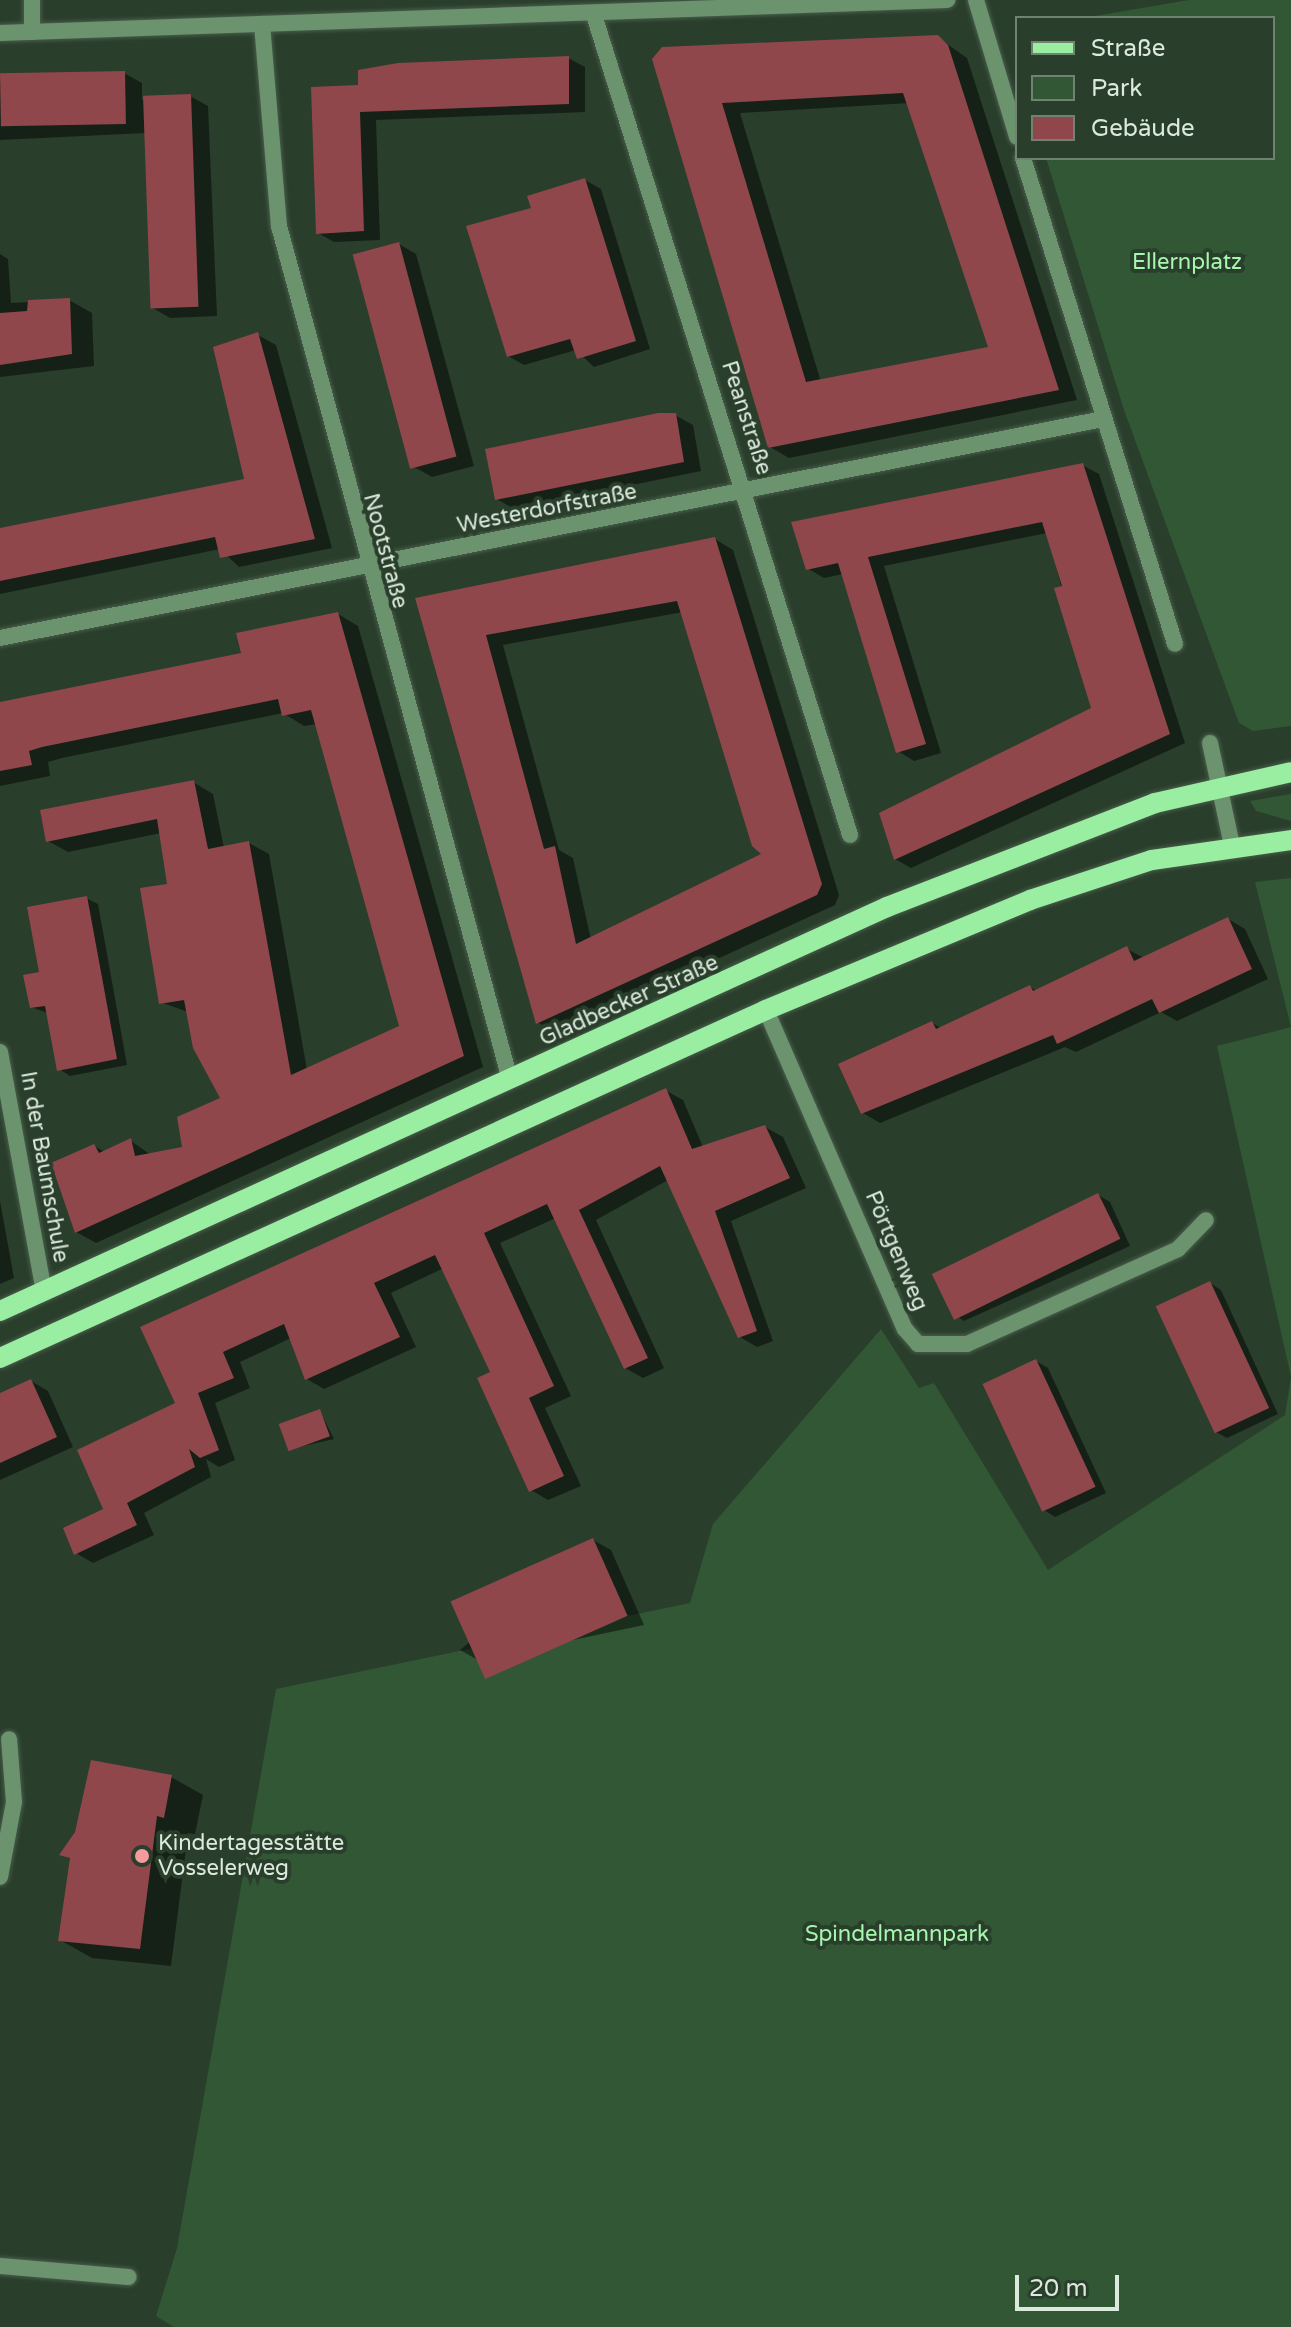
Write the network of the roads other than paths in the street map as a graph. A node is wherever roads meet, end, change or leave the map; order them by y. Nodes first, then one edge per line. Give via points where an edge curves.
1 (32, 0) edge
2 (947, 0) edge
3 (976, 0) edge
4 (594, 15) junction
5 (262, 24) junction
6 (32, 32) junction
7 (0, 33) edge
8 (1015, 130) edge
9 (1024, 160) edge
10 (1103, 419) junction
11 (747, 492) junction
12 (366, 567) junction
13 (0, 638) edge
14 (1175, 644) dead end
15 (1210, 743) dead end
16 (1291, 772) edge
17 (1219, 788) junction
18 (850, 835) dead end
19 (1291, 840) edge
20 (1232, 846) junction
21 (766, 1010) junction
22 (0, 1052) edge
23 (510, 1080) junction
24 (1206, 1220) dead end
25 (44, 1291) junction
26 (0, 1311) edge
27 (0, 1358) edge
28 (9, 1739) dead end
29 (0, 1877) edge
30 (0, 2266) edge
31 (129, 2277) dead end

1 - 6 street
2 - 4 street
3 - 8 street
4 - 5 street
4 - 11 street, Peanstraße
5 - 6 street
5 - 12 street, Nootstraße via 279,226
6 - 7 street
9 - 10 street
10 - 11 street, Westerdorfstraße
10 - 14 street
11 - 12 street, Westerdorfstraße
11 - 18 street, Peanstraße
12 - 13 street, Westerdorfstraße
12 - 23 street, Nootstraße
15 - 17 street
16 - 17 main road, Gladbecker Straße
17 - 20 street
17 - 23 main road, Gladbecker Straße via 997,861
19 - 20 main road
20 - 21 main road via 1152,860 1030,900
21 - 24 street, Pörtgenweg via 905,1329 918,1344 944,1350 967,1344 1178,1249
21 - 27 main road
22 - 25 street, In der Baumschule
23 - 25 main road, Gladbecker Straße
25 - 26 main road, Gladbecker Straße
28 - 29 street via 14,1802
30 - 31 street

